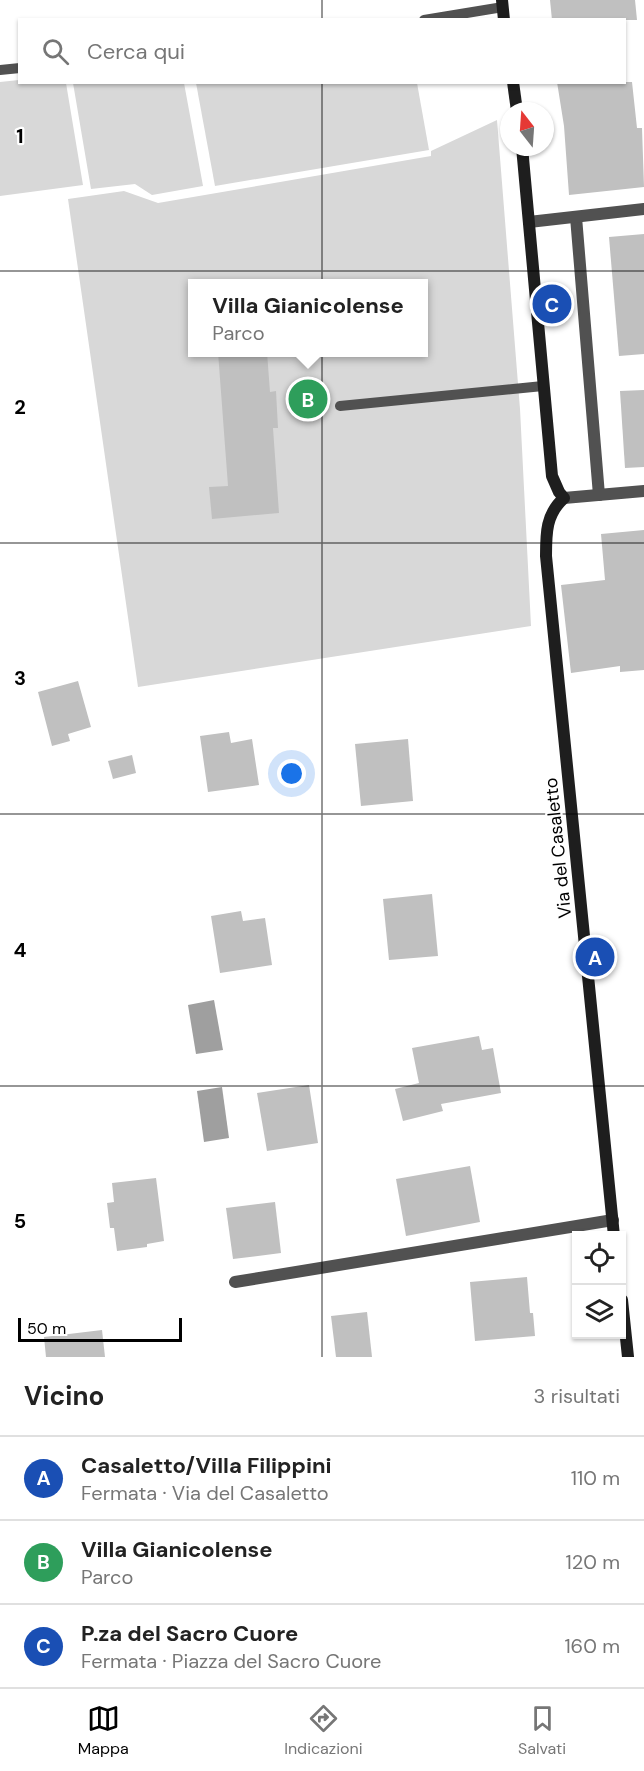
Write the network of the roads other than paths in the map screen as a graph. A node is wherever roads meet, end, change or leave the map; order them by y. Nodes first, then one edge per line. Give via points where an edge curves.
1 (503, 9) edge
2 (438, 18) edge
3 (18, 68) edge
4 (0, 70) edge
5 (513, 84) edge
6 (516, 102) edge
7 (523, 156) edge
8 (644, 209) edge
9 (576, 217) junction
10 (529, 222) junction
11 (543, 386) junction
12 (340, 406) dead end
13 (644, 491) edge
14 (599, 495) junction
15 (564, 498) junction
16 (613, 1220) junction
17 (614, 1231) edge
18 (235, 1282) dead end
19 (626, 1339) edge
20 (628, 1357) edge

1 - 2 lane
3 - 4 lane
5 - 6 street
7 - 10 street
8 - 9 street
9 - 10 street
9 - 14 street
10 - 11 street
11 - 12 lane
11 - 15 street via 552,476
13 - 14 street
14 - 15 street
15 - 16 street, Via del Casaletto via 547,525 546,556
16 - 17 street, Via del Casaletto
16 - 18 street
19 - 20 street

